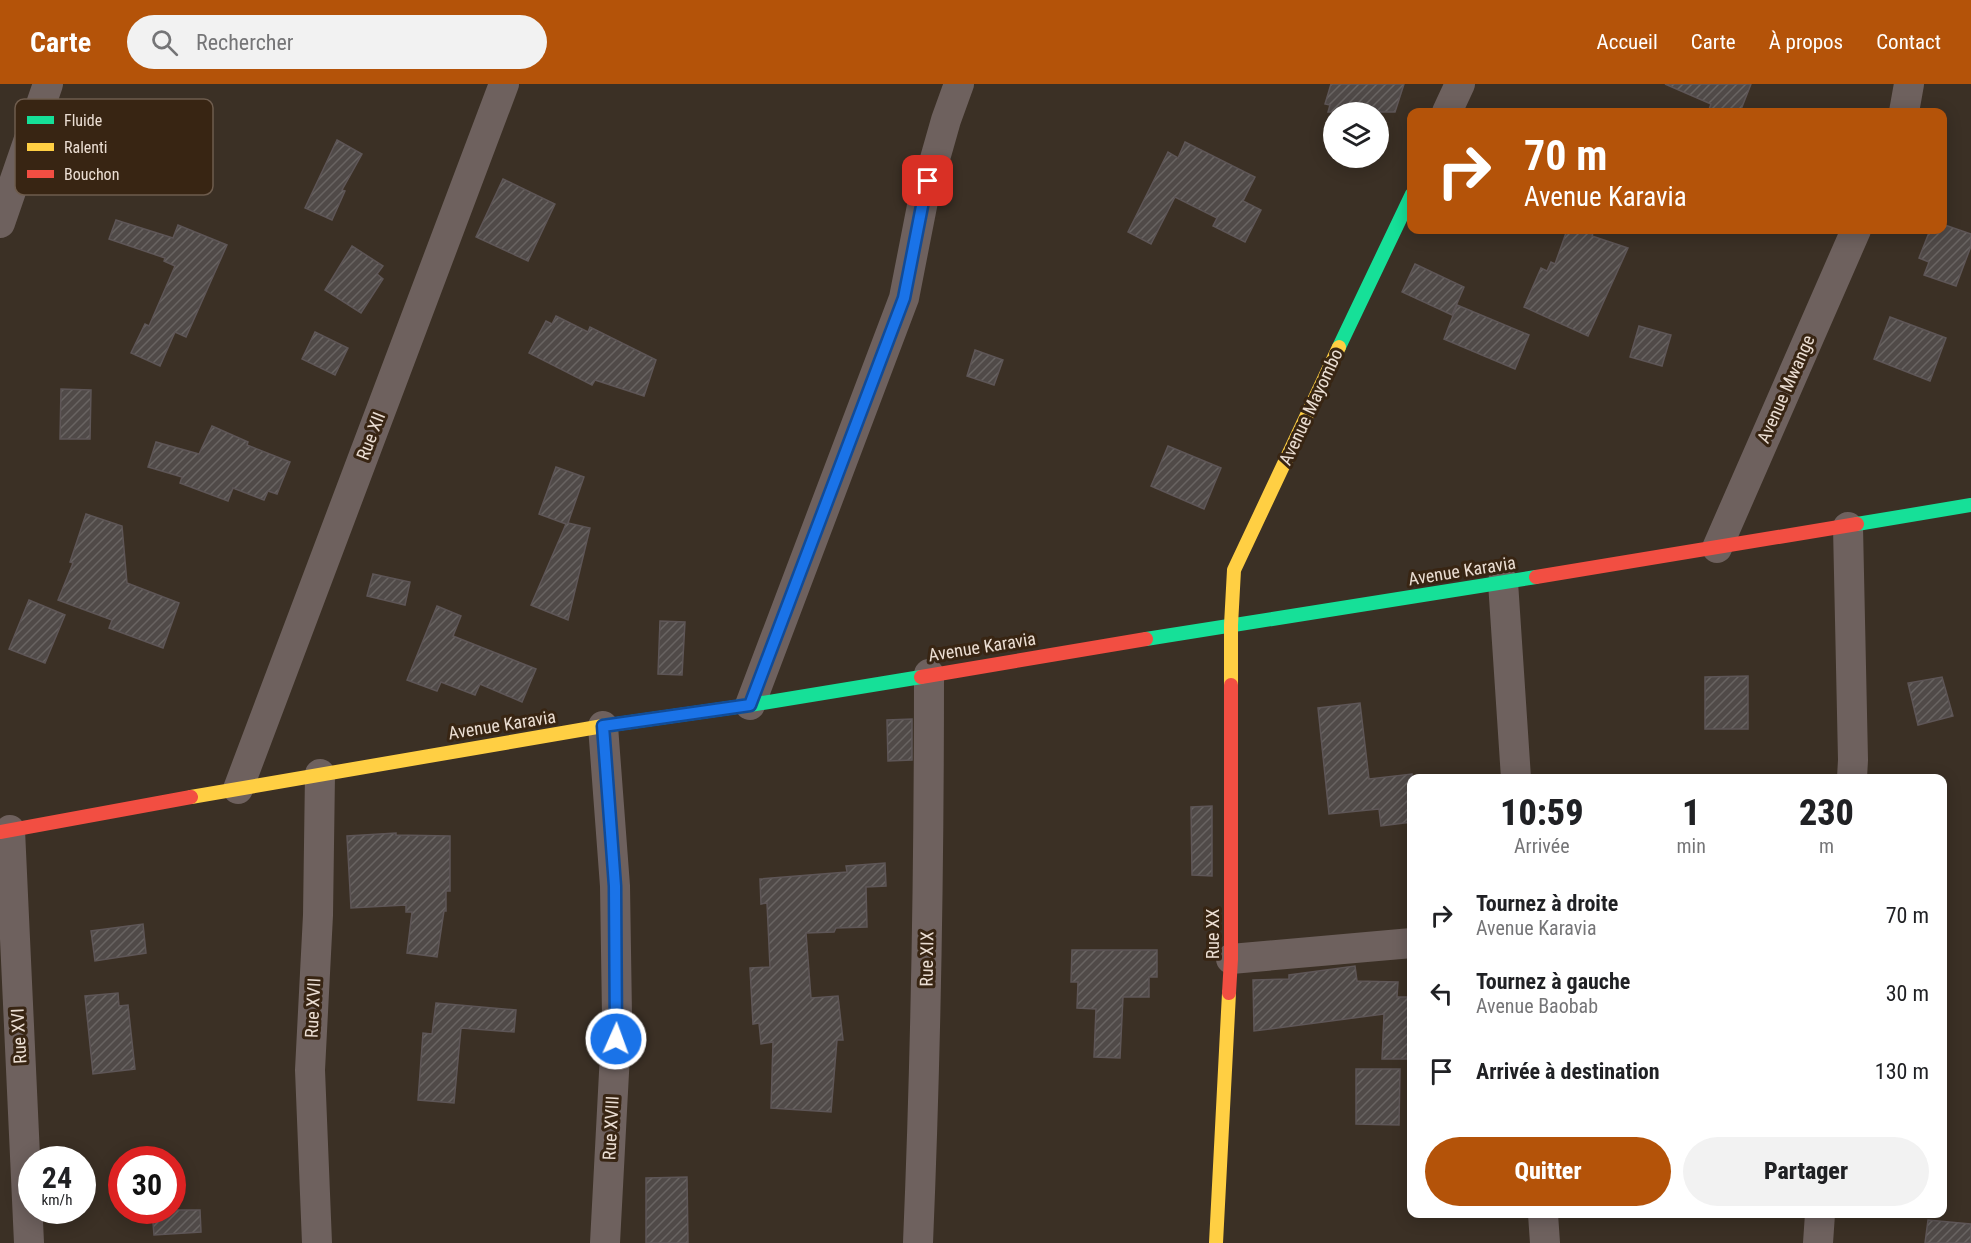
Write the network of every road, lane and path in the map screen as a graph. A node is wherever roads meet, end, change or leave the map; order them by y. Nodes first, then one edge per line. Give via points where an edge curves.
1 (48, 84) edge
2 (504, 84) edge
3 (959, 84) edge
4 (1460, 84) edge
5 (1909, 84) edge
6 (43, 99) edge
7 (1449, 108) edge
8 (1905, 108) edge
9 (15, 180) edge
10 (1407, 205) edge
11 (0, 223) edge
12 (1854, 234) edge
13 (1971, 505) edge
14 (1848, 527) junction
15 (1717, 548) junction
16 (1503, 582) junction
17 (1231, 625) junction
18 (928, 674) junction
19 (750, 705) junction
20 (603, 726) junction
21 (320, 774) junction
22 (1516, 774) edge
23 (1852, 774) edge
24 (238, 789) junction
25 (5, 831) edge
26 (1407, 943) edge
27 (1231, 959) junction
28 (1543, 1218) edge
29 (1820, 1218) edge
30 (29, 1243) edge
31 (317, 1243) edge
32 (605, 1243) edge
33 (918, 1243) edge
34 (1216, 1243) edge
35 (1545, 1243) edge
36 (1818, 1243) edge

1 - 6 street
2 - 24 street, Rue XII
3 - 19 street via 923,201 904,298
4 - 7 street
5 - 8 street
9 - 11 street
10 - 17 street, Avenue Mayombo via 1234,570
12 - 15 street, Avenue Mwange
13 - 14 street, Avenue Karavia
14 - 15 street, Avenue Karavia
14 - 23 street
15 - 16 street, Avenue Karavia
16 - 17 street, Avenue Karavia
16 - 22 street
17 - 18 street, Avenue Karavia
17 - 27 street, Rue XX
18 - 19 street, Avenue Karavia
18 - 33 street, Rue XIX via 926,1058
19 - 20 street, Avenue Karavia
20 - 21 street, Avenue Karavia
20 - 32 street, Rue XVIII via 615,886 617,1016
21 - 24 street, Avenue Karavia
21 - 31 street, Rue XVII via 310,1070
24 - 25 street, Avenue Karavia
25 - 30 street, Rue XVI
26 - 27 street
27 - 34 street, Rue XX
28 - 35 street
29 - 36 street

